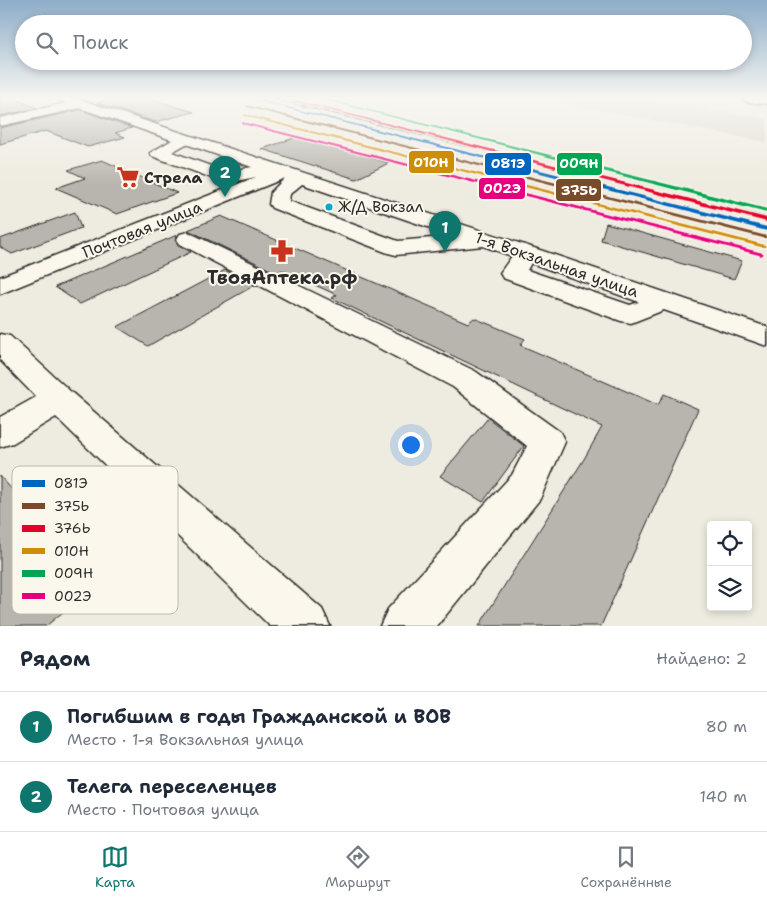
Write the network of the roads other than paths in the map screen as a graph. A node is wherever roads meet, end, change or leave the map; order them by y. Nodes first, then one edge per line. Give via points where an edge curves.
1 (150, 127) edge
2 (185, 139) junction
3 (285, 172) junction
4 (188, 239) dead end
5 (487, 240) junction
6 (0, 286) edge
7 (767, 337) edge
8 (0, 343) edge
9 (59, 400) junction
10 (0, 433) edge
11 (131, 466) edge
12 (178, 509) edge
13 (305, 626) edge
14 (405, 626) edge

1 - 2 street, 1-я Вокзальная улица
2 - 3 street, 1-я Вокзальная улица
2 - 3 street via 158,153 226,178
3 - 5 street, 1-я Вокзальная улица
3 - 5 street via 279,204 396,248
3 - 6 street, Почтовая улица
4 - 14 street via 464,378 547,442 526,487
5 - 7 street, 1-я Вокзальная улица via 526,253 512,273 631,315 663,301
8 - 9 street
9 - 10 street
9 - 11 street
12 - 13 street

